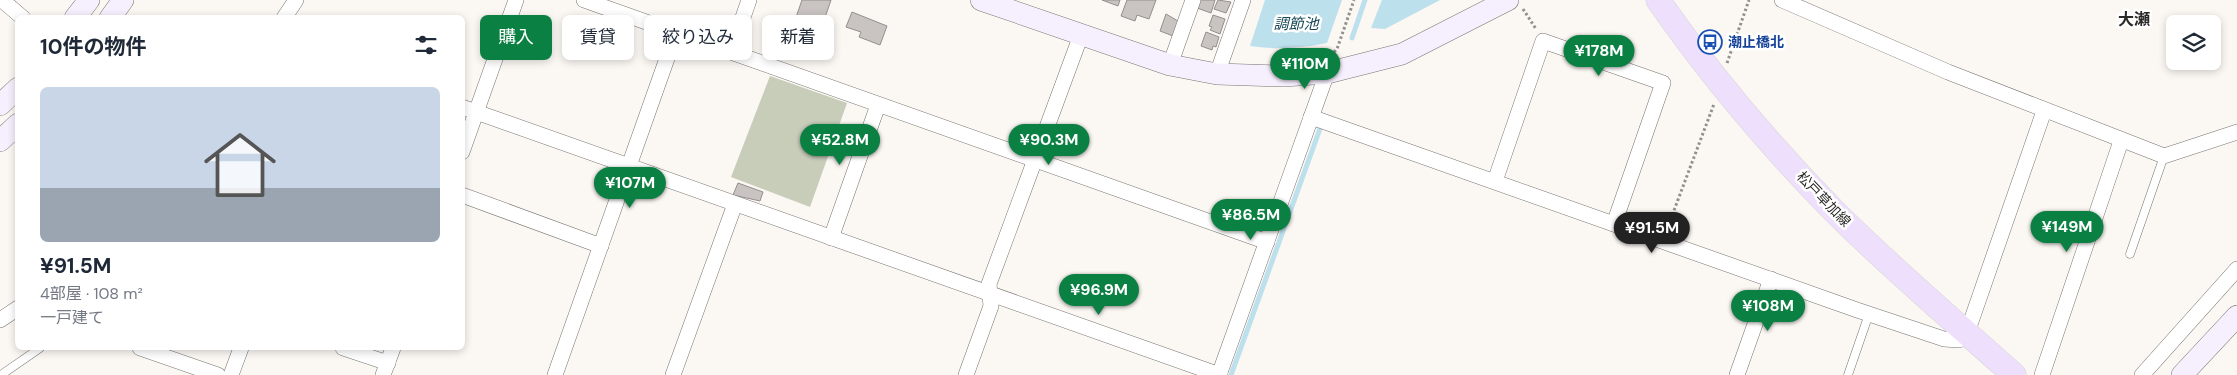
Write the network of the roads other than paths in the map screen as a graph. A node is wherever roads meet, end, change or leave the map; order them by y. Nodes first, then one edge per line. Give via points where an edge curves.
1 (2, 0) edge
2 (89, 0) edge
3 (296, 0) edge
4 (516, 0) edge
5 (584, 0) edge
6 (749, 0) edge
7 (981, 0) edge
8 (1193, 0) edge
9 (1242, 0) edge
10 (1658, 0) edge
11 (1782, 0) edge
12 (1516, 4) edge
13 (20, 15) edge
14 (77, 15) edge
15 (286, 15) edge
16 (744, 15) edge
17 (644, 21) edge
18 (1081, 35) junction
19 (666, 60) edge
20 (752, 60) edge
21 (1329, 63) junction
22 (1170, 65) junction
23 (1217, 74) junction
24 (15, 91) edge
25 (0, 105) edge
26 (878, 105) junction
27 (469, 109) edge
28 (2044, 111) junction
29 (1311, 117) junction
30 (15, 127) edge
31 (2237, 132) edge
32 (465, 134) edge
33 (0, 141) edge
34 (2121, 141) junction
35 (2164, 156) junction
36 (1035, 161) junction
37 (628, 167) junction
38 (1495, 181) junction
39 (465, 196) edge
40 (735, 204) junction
41 (1614, 224) junction
42 (831, 238) junction
43 (1267, 242) junction
44 (600, 246) junction
45 (2130, 254) dead end
46 (2237, 269) edge
47 (1771, 279) junction
48 (990, 294) junction
49 (15, 310) edge
50 (1869, 314) junction
51 (2237, 316) edge
52 (0, 320) edge
53 (1967, 333) junction
54 (37, 350) edge
55 (146, 350) edge
56 (240, 350) edge
57 (348, 350) edge
58 (392, 350) edge
59 (386, 369) edge
60 (1, 375) edge
61 (218, 375) edge
62 (231, 375) edge
63 (555, 375) edge
64 (673, 375) edge
65 (966, 375) edge
66 (1220, 375) edge
67 (1737, 375) edge
68 (1848, 375) edge
69 (2014, 375) edge
70 (2042, 375) edge
71 (2142, 375) edge
72 (2182, 375) edge

1 - 13 street
2 - 14 street
3 - 15 street
4 - 27 street
5 - 17 street
6 - 16 street
7 - 18 street
8 - 22 street
9 - 23 street
10 - 53 main road, 松戸草加線 via 1680,32 1784,157 1881,256
11 - 28 street
12 - 21 street via 1402,54
18 - 22 street
18 - 36 street
19 - 37 street
20 - 26 street
21 - 23 street via 1284,76
21 - 29 street
22 - 23 street
24 - 25 street
26 - 36 street
26 - 42 street
27 - 32 street
27 - 37 street
28 - 34 street
28 - 53 street
29 - 38 street
29 - 43 street
30 - 33 street
31 - 35 street
34 - 35 street
34 - 70 street
35 - 45 lane
36 - 43 street
36 - 48 street via 989,284
37 - 40 street
37 - 44 street
38 - 41 street
38 - 41 street via 1544,41 1663,83
39 - 44 street
40 - 42 street
40 - 64 street
41 - 47 street
42 - 48 street
43 - 66 street
44 - 63 street
46 - 71 street
47 - 50 street
47 - 67 street
48 - 65 street via 991,306
48 - 66 street
49 - 52 street
50 - 53 street via 1944,339 1959,340
50 - 68 lane
51 - 72 street
53 - 69 main road, 松戸草加線
54 - 60 lane
55 - 61 street
56 - 62 street
57 - 59 street
58 - 59 street

